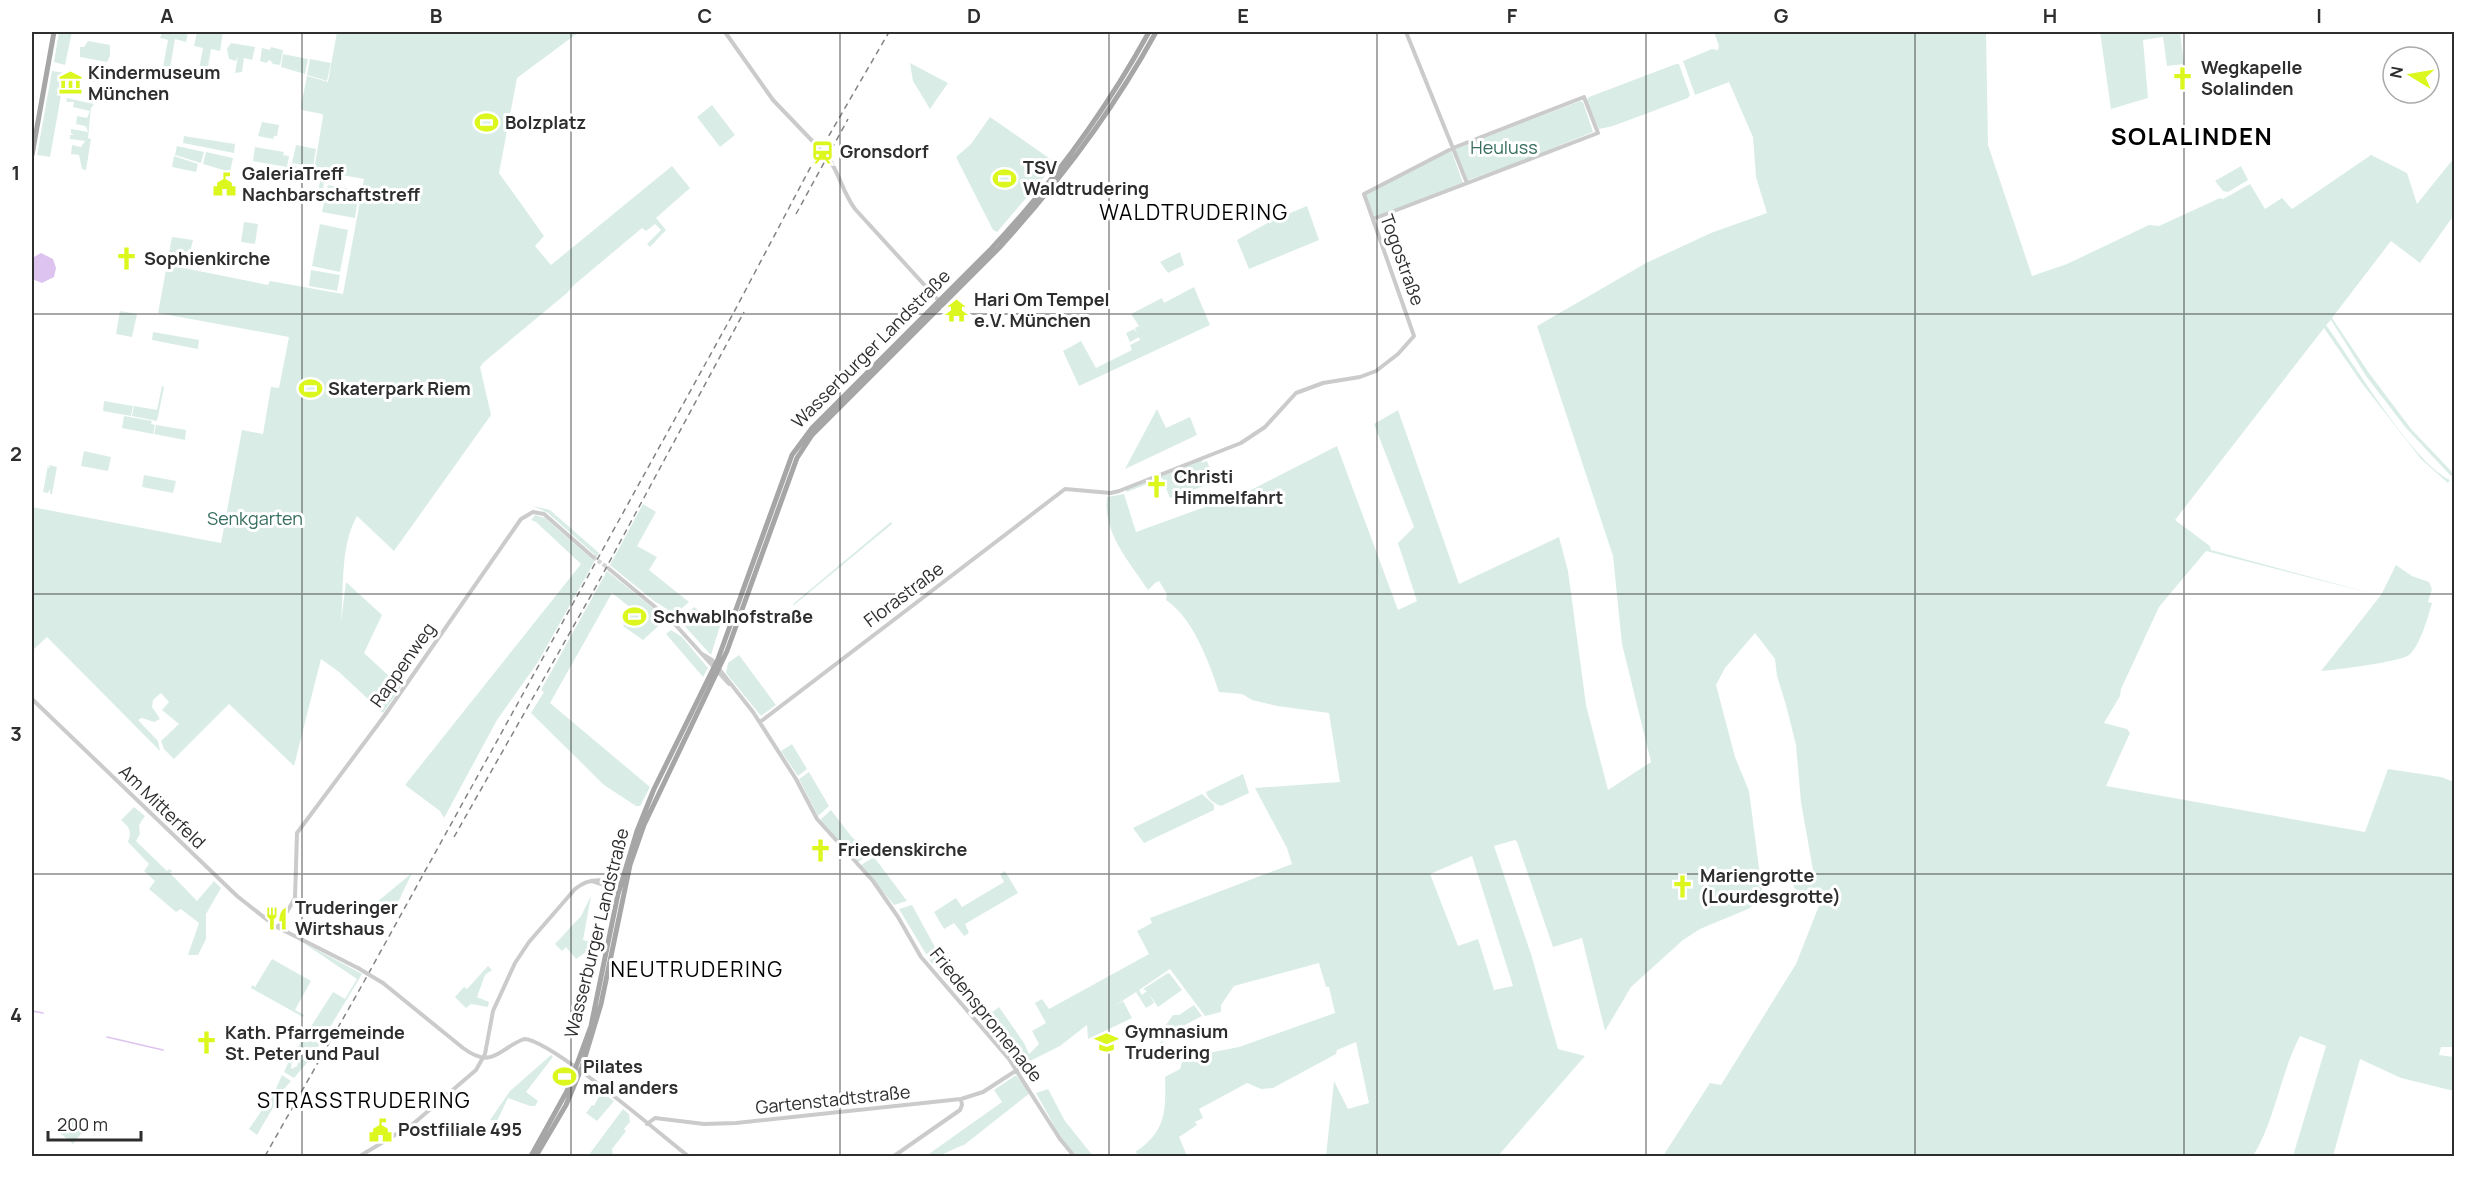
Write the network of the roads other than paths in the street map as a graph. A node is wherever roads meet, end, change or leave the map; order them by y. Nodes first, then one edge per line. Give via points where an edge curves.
1 (54, 32) edge
2 (725, 32) edge
3 (1149, 32) edge
4 (1156, 32) edge
5 (1406, 32) edge
6 (819, 148) tunnel mouth
7 (1453, 148) junction
8 (32, 155) edge
9 (829, 159) tunnel mouth
10 (1467, 183) junction
11 (1373, 219) junction
12 (998, 245) junction
13 (941, 303) junction
14 (1065, 489) joint
15 (593, 556) tunnel mouth
16 (608, 568) tunnel mouth
17 (716, 669) junction
18 (32, 699) edge
19 (760, 723) junction
20 (622, 887) junction
21 (278, 927) junction
22 (483, 1058) junction
23 (578, 1070) junction
24 (1017, 1070) junction
25 (962, 1099) junction
26 (647, 1124) junction
27 (360, 1156) edge
28 (531, 1156) edge
29 (536, 1156) edge
30 (688, 1156) edge
31 (894, 1156) edge
32 (1074, 1156) edge

1 - 8 main road
2 - 6 street via 773,100
3 - 12 main road, Wasserburger Landstraße via 1097,119
4 - 12 main road, Wasserburger Landstraße via 1105,117
5 - 7 street
7 - 10 street
7 - 10 street via 1584,98 1598,133
7 - 11 street, Togostraße via 1364,194
9 - 13 street via 855,209
10 - 11 street
11 - 14 street, Togostraße via 1414,336 1394,357 1372,373 1323,383 1294,395 1265,427 1241,443 1119,491
12 - 13 main road, Wasserburger Landstraße
13 - 17 main road, Wasserburger Landstraße via 812,428 795,450
14 - 19 street, Florastraße
15 - 21 street, Rappenweg via 546,516 530,513 518,522 384,716 297,833 294,903
16 - 17 street via 666,615
17 - 19 street, Friedenspromenade
17 - 20 main road, Wasserburger Landstraße via 646,807
18 - 21 street, Am Mitterfeld via 227,888
19 - 24 street, Friedenspromenade via 817,819 873,881 921,957
20 - 22 street via 601,879 575,889 529,942 493,1011
20 - 23 main road, Wasserburger Landstraße via 601,1004
21 - 22 street, Am Mitterfeld, bridge via 383,983 463,1048
22 - 23 street via 496,1057 524,1039 542,1045
22 - 27 street via 473,1073 413,1124
23 - 26 street
23 - 28 main road, Wasserburger Landstraße
23 - 29 main road, Wasserburger Landstraße via 566,1105
24 - 25 street, Gartenstadtstraße via 983,1092
24 - 32 street, Friedenspromenade via 1059,1139
25 - 26 street, Gartenstadtstraße via 736,1123 655,1118
25 - 31 street via 960,1110
26 - 30 street

